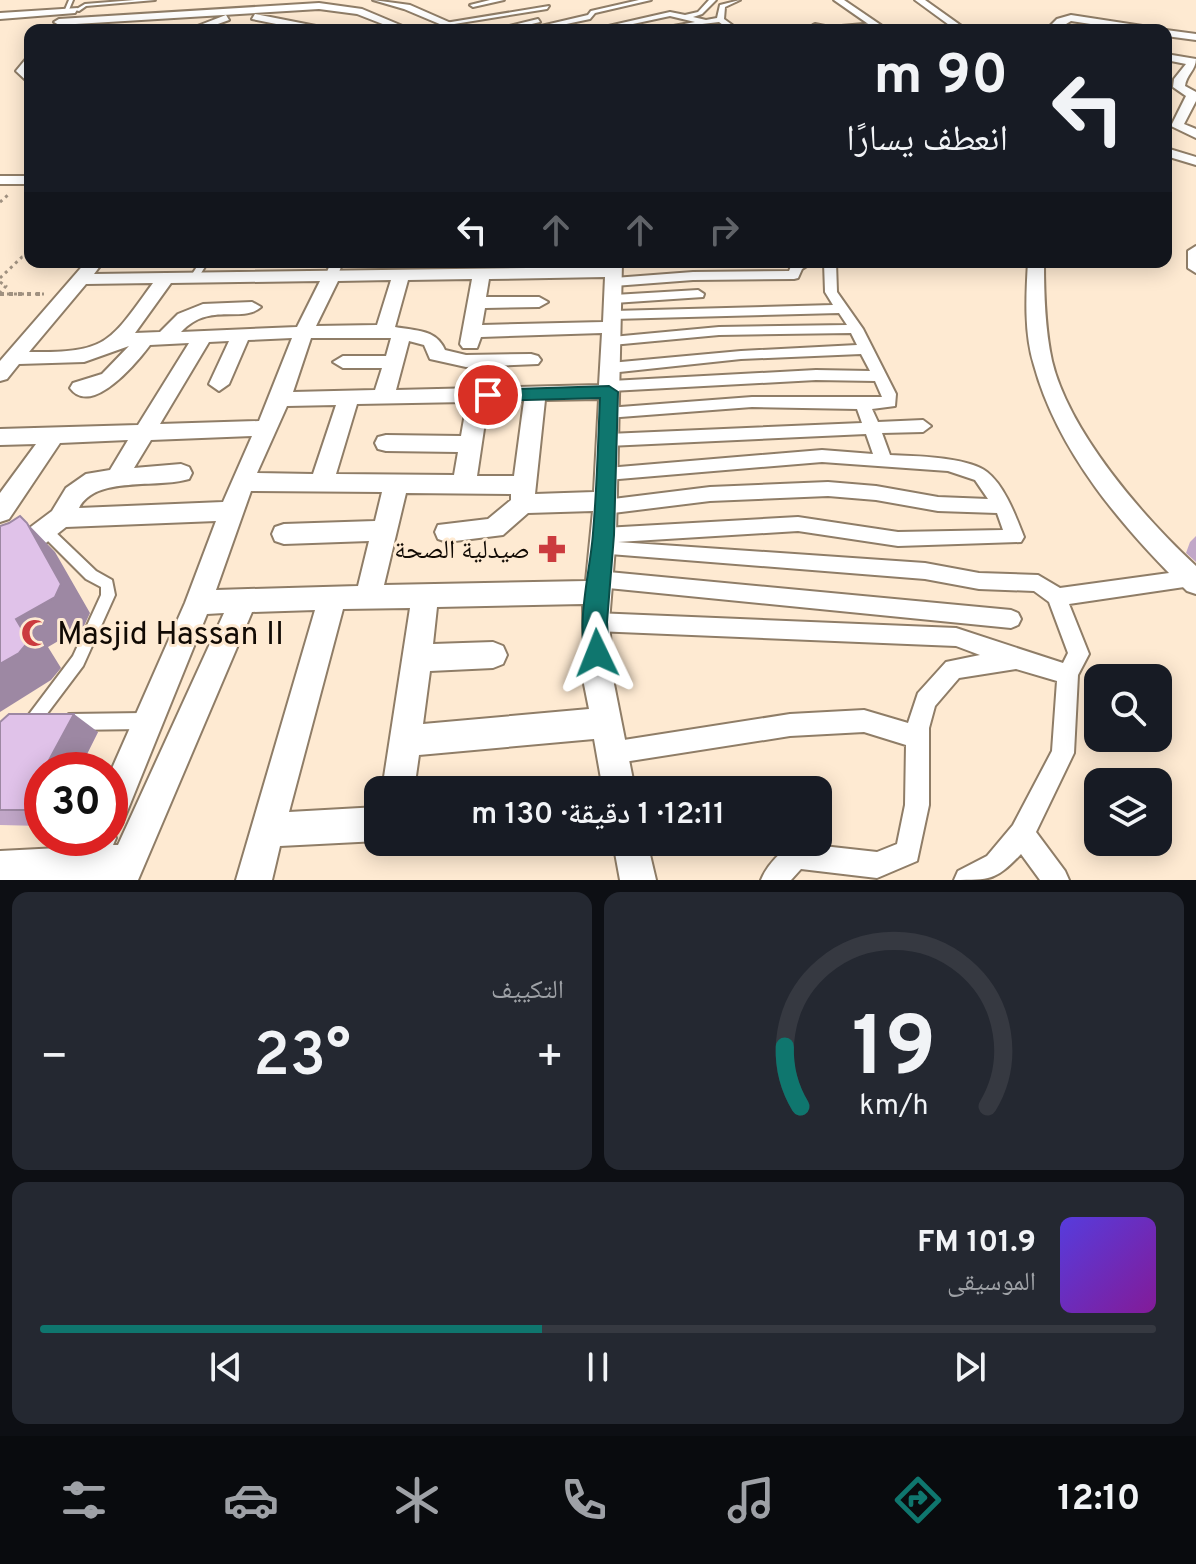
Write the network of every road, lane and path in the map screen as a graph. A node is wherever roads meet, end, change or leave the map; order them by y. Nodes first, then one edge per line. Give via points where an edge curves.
1 (71, 0) edge
2 (377, 0) edge
3 (501, 0) edge
4 (648, 0) edge
5 (713, 0) edge
6 (737, 0) edge
7 (838, 0) edge
8 (919, 0) edge
9 (148, 2) edge
10 (398, 2) edge
11 (170, 3) dead end
12 (473, 5) dead end
13 (551, 6) edge
14 (250, 8) junction
15 (71, 10) junction
16 (238, 13) junction
17 (592, 15) junction
18 (0, 16) edge
19 (160, 16) junction
20 (688, 16) junction
21 (658, 18) junction
22 (120, 19) junction
23 (720, 20) junction
24 (574, 21) junction
25 (705, 22) junction
26 (58, 24) edge
27 (74, 24) edge
28 (118, 24) edge
29 (134, 24) edge
30 (208, 24) edge
31 (292, 24) edge
32 (393, 24) edge
33 (446, 24) edge
34 (472, 24) edge
35 (495, 24) edge
36 (526, 24) edge
37 (559, 24) edge
38 (580, 24) edge
39 (626, 24) edge
40 (652, 24) edge
41 (693, 24) edge
42 (726, 24) edge
43 (874, 24) edge
44 (953, 24) edge
45 (1060, 24) edge
46 (1096, 24) edge
47 (1189, 40) edge
48 (1196, 48) edge
49 (1172, 56) edge
50 (1172, 58) edge
51 (1195, 62) edge
52 (1172, 77) edge
53 (1182, 78) junction
54 (1196, 79) edge
55 (1194, 96) edge
56 (1196, 134) edge
57 (1172, 154) edge
58 (1196, 161) edge
59 (0, 180) edge
60 (24, 180) edge
61 (8, 195) dead end
62 (0, 202) edge
63 (1196, 251) edge
64 (24, 256) edge
65 (90, 268) edge
66 (200, 268) edge
67 (456, 268) edge
68 (544, 268) edge
69 (796, 268) edge
70 (830, 268) edge
71 (1036, 268) edge
72 (1196, 268) edge
73 (334, 269) edge
74 (363, 269) edge
75 (481, 274) junction
76 (401, 275) junction
77 (80, 279) junction
78 (165, 279) junction
79 (193, 279) junction
80 (0, 280) edge
81 (67, 293) junction
82 (0, 294) edge
83 (698, 294) dead end
84 (613, 300) edge
85 (539, 302) dead end
86 (477, 303) junction
87 (252, 307) dead end
88 (842, 309) junction
89 (856, 329) junction
90 (473, 331) junction
91 (304, 332) junction
92 (393, 334) junction
93 (241, 335) junction
94 (202, 337) junction
95 (166, 338) junction
96 (144, 339) junction
97 (121, 340) junction
98 (867, 349) junction
99 (14, 358) junction
100 (491, 360) junction
101 (531, 360) dead end
102 (466, 361) junction
103 (343, 362) dead end
104 (393, 362) junction
105 (0, 374) edge
106 (880, 376) junction
107 (219, 384) dead end
108 (80, 388) dead end
109 (609, 390) junction
110 (535, 394) junction
111 (384, 396) junction
112 (483, 396) junction
113 (349, 397) junction
114 (280, 399) junction
115 (863, 404) junction
116 (923, 426) dead end
117 (267, 428) junction
118 (872, 429) junction
119 (145, 431) junction
120 (54, 435) junction
121 (0, 437) edge
122 (608, 440) junction
123 (386, 443) dead end
124 (470, 444) junction
125 (884, 461) junction
126 (181, 473) dead end
127 (607, 474) junction
128 (118, 476) junction
129 (242, 482) junction
130 (322, 482) junction
131 (396, 484) junction
132 (464, 486) junction
133 (524, 494) junction
134 (605, 504) junction
135 (1003, 506) junction
136 (233, 511) junction
137 (0, 512) edge
138 (54, 525) junction
139 (385, 531) junction
140 (447, 532) dead end
141 (284, 534) dead end
142 (603, 542) junction
143 (0, 551) edge
144 (1194, 581) edge
145 (598, 585) junction
146 (425, 596) junction
147 (1057, 597) junction
148 (368, 598) junction
149 (332, 599) junction
150 (243, 600) junction
151 (198, 603) junction
152 (1011, 619) dead end
153 (595, 622) junction
154 (493, 655) dead end
155 (417, 658) junction
156 (1016, 659) junction
157 (1068, 674) junction
158 (149, 721) junction
159 (605, 723) junction
160 (917, 737) junction
161 (406, 741) junction
162 (611, 753) junction
163 (128, 770) edge
164 (400, 776) edge
165 (616, 776) edge
166 (364, 825) edge
167 (269, 830) junction
168 (1022, 834) junction
169 (72, 856) edge
170 (102, 856) edge
171 (633, 856) edge
172 (16, 871) edge
173 (123, 871) edge
174 (254, 880) edge
175 (638, 880) edge
176 (774, 880) edge
177 (967, 880) edge
178 (1056, 880) edge

1 - 15 lane
2 - 10 street
3 - 12 street
4 - 17 street
5 - 20 street
6 - 23 street via 722,6
7 - 43 street
8 - 44 street
9 - 11 street
9 - 15 street
10 - 33 street
13 - 34 street
13 - 35 street
14 - 16 street
14 - 19 street
14 - 32 street via 345,9
15 - 18 street
15 - 26 street
16 - 30 street
16 - 31 street
17 - 24 street
17 - 36 street
19 - 22 street
19 - 29 street
20 - 21 street
20 - 25 street
21 - 39 street
21 - 40 street via 663,22
22 - 27 street
22 - 28 street
23 - 25 street
23 - 42 street
24 - 37 street
24 - 38 street
25 - 41 street
45 - 46 street via 1069,18
47 - 48 street
47 - 49 street
50 - 51 street
51 - 53 street
52 - 53 street
53 - 54 street
53 - 55 street via 1179,87
55 - 56 street via 1177,126
57 - 58 street
59 - 60 street
61 - 62 path
63 - 72 street
64 - 80 path
65 - 77 street
66 - 79 lane
67 - 75 street
67 - 76 street
68 - 75 street
68 - 84 street
69 - 84 street via 794,275 693,276
70 - 88 street via 831,292
71 - 144 street via 1042,362 1062,409 1093,466 1127,511
73 - 74 street
73 - 79 street
73 - 91 street
74 - 76 street
75 - 86 street
76 - 92 street
77 - 78 street
77 - 81 street
78 - 79 street
78 - 97 street
80 - 82 path via 6,286
81 - 82 path
81 - 99 street
83 - 84 street
84 - 88 street
84 - 89 street via 719,331
84 - 90 street
84 - 109 street
85 - 86 street
86 - 90 street
87 - 95 street via 189,313
88 - 89 street
89 - 98 street
90 - 102 street
91 - 92 street
91 - 93 street
91 - 114 street
92 - 102 street via 425,338 443,358
92 - 104 street
93 - 94 street
93 - 107 street
94 - 95 street
94 - 119 street
95 - 96 street
96 - 97 street
96 - 108 street via 109,381
97 - 99 street via 88,356
98 - 106 street
98 - 109 street via 741,355
99 - 105 street
100 - 101 street
100 - 102 street
100 - 112 street
103 - 104 street
104 - 111 street
106 - 109 street via 816,375
106 - 115 street via 890,402
109 - 110 street
109 - 115 street via 752,402
109 - 122 street
110 - 112 street
110 - 133 street
111 - 112 street
111 - 113 street
112 - 124 street
113 - 114 street
113 - 130 street
114 - 117 street
115 - 118 street
116 - 118 street
117 - 119 street
117 - 129 street
118 - 122 street
118 - 125 street
119 - 120 street
119 - 128 street
120 - 121 street
120 - 137 street
122 - 127 street
123 - 124 street
124 - 132 street
125 - 127 street via 809,457
125 - 135 street via 949,465 981,476
126 - 128 street
127 - 134 street
128 - 138 street via 83,485
129 - 130 street
129 - 136 street
130 - 131 street
131 - 132 street
131 - 139 street
132 - 133 street
133 - 134 street
133 - 140 street via 494,528
134 - 135 street via 828,489 938,504
134 - 142 street
135 - 142 street via 1015,537 898,539 798,524
136 - 138 street
136 - 151 street
138 - 143 street via 28,543
138 - 158 lane via 91,575 107,584 108,595 78,661 27,727
139 - 141 street
139 - 148 street
142 - 145 street
142 - 147 street via 1038,583
144 - 147 street
145 - 146 street
145 - 152 street
145 - 153 street
146 - 148 street
146 - 155 street
147 - 157 street via 1079,654
148 - 149 street
149 - 150 street
149 - 167 street
150 - 151 street
150 - 173 street
151 - 158 street
153 - 156 street via 956,637
153 - 159 street
154 - 155 street
155 - 161 street
156 - 157 street
156 - 160 street via 953,669 926,700
157 - 168 street via 1063,753
158 - 163 street
159 - 161 street
159 - 162 street
160 - 162 street via 864,721 790,725
160 - 176 street via 917,805 908,852 877,865 796,856
161 - 164 street
162 - 165 street
166 - 167 street
167 - 174 street
168 - 177 street via 996,865
168 - 178 street
169 - 172 street
170 - 173 street
171 - 175 street

